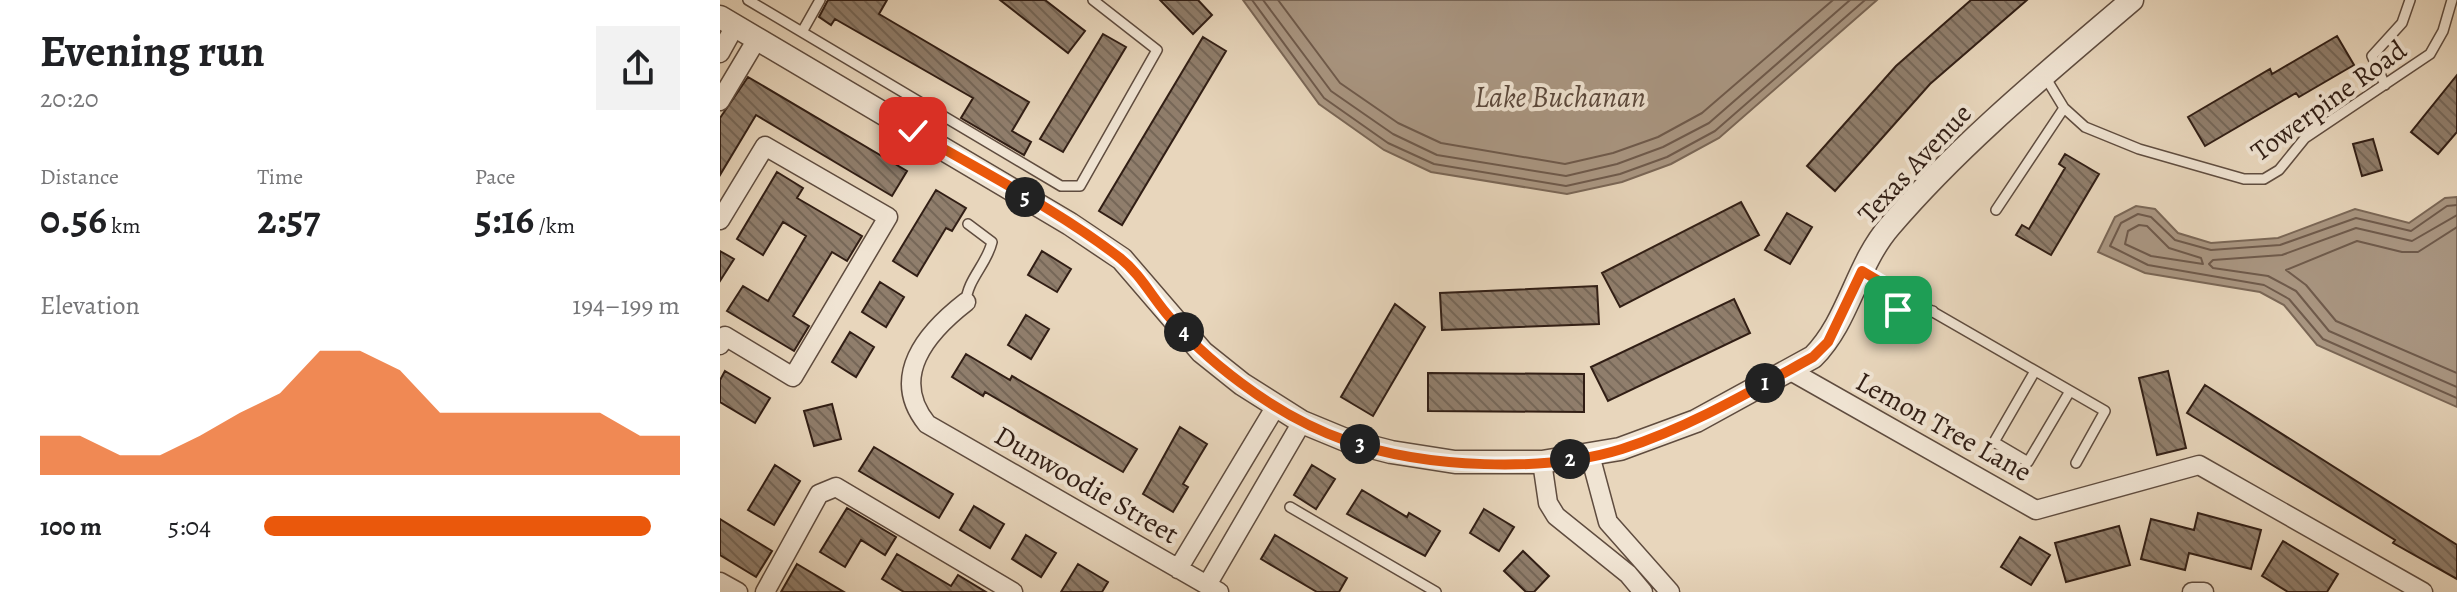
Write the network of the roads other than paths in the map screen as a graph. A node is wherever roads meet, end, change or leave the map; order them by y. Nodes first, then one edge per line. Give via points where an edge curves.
1 (748, 0) edge
2 (820, 0) edge
3 (1093, 0) edge
4 (2132, 0) edge
5 (2410, 0) edge
6 (2452, 0) edge
7 (728, 22) edge
8 (802, 32) junction
9 (757, 39) junction
10 (720, 53) edge
11 (2044, 75) junction
12 (2385, 85) junction
13 (720, 101) edge
14 (2064, 108) junction
15 (1996, 210) dead end
16 (720, 220) edge
17 (968, 224) dead end
18 (1862, 271) junction
19 (1889, 287) junction
20 (966, 302) joint
21 (1933, 311) junction
22 (720, 345) edge
23 (1789, 370) junction
24 (2035, 371) junction
25 (2070, 391) junction
26 (1276, 406) junction
27 (1302, 422) junction
28 (1590, 455) junction
29 (1542, 462) junction
30 (2076, 463) dead end
31 (1290, 507) dead end
32 (1178, 569) junction
33 (720, 582) edge
34 (1213, 588) edge
35 (738, 592) edge
36 (765, 592) edge
37 (1013, 592) edge
38 (1436, 592) edge
39 (1643, 592) edge
40 (1670, 592) edge
41 (2192, 592) edge
42 (2204, 592) edge
43 (2423, 592) edge

1 - 8 lane
2 - 8 lane
3 - 8 lane via 1157,50 1080,186 1061,186
4 - 11 street, Texas Avenue
5 - 12 lane via 2402,23 2372,56
6 - 12 lane, Towerpine Road via 2430,54
7 - 9 street, Texas Avenue
7 - 10 street
9 - 13 street
9 - 26 street, Texas Avenue via 1122,259 1202,352
11 - 14 lane
11 - 18 street, Texas Avenue via 1888,227
12 - 14 lane, Towerpine Road via 2305,138 2279,170 2264,179 2244,179 2139,149 2085,127
14 - 15 lane
16 - 22 street via 765,146 888,217 793,377 725,336
17 - 20 lane via 992,242
18 - 19 lane
18 - 23 street, Texas Avenue via 1828,342
19 - 21 lane
19 - 21 lane via 1898,310 1913,318
20 - 32 street, Dunwoodie Street via 943,320 911,368 914,408 927,424
21 - 24 lane
23 - 28 street, Texas Avenue via 1696,421
23 - 43 street, Lemon Tree Lane via 2036,510 2199,465
24 - 25 lane
24 - 25 lane via 1994,442 2028,462
25 - 30 lane via 2105,411
26 - 27 street, Texas Avenue
26 - 32 street
27 - 29 street, Texas Avenue via 1391,452 1455,462
27 - 34 street
28 - 29 street, Texas Avenue
28 - 40 street via 1608,522
29 - 39 street via 1548,503 1556,516
31 - 38 lane
32 - 34 street, Dunwoodie Street
33 - 35 street
36 - 37 street via 819,494 836,487
41 - 42 street

